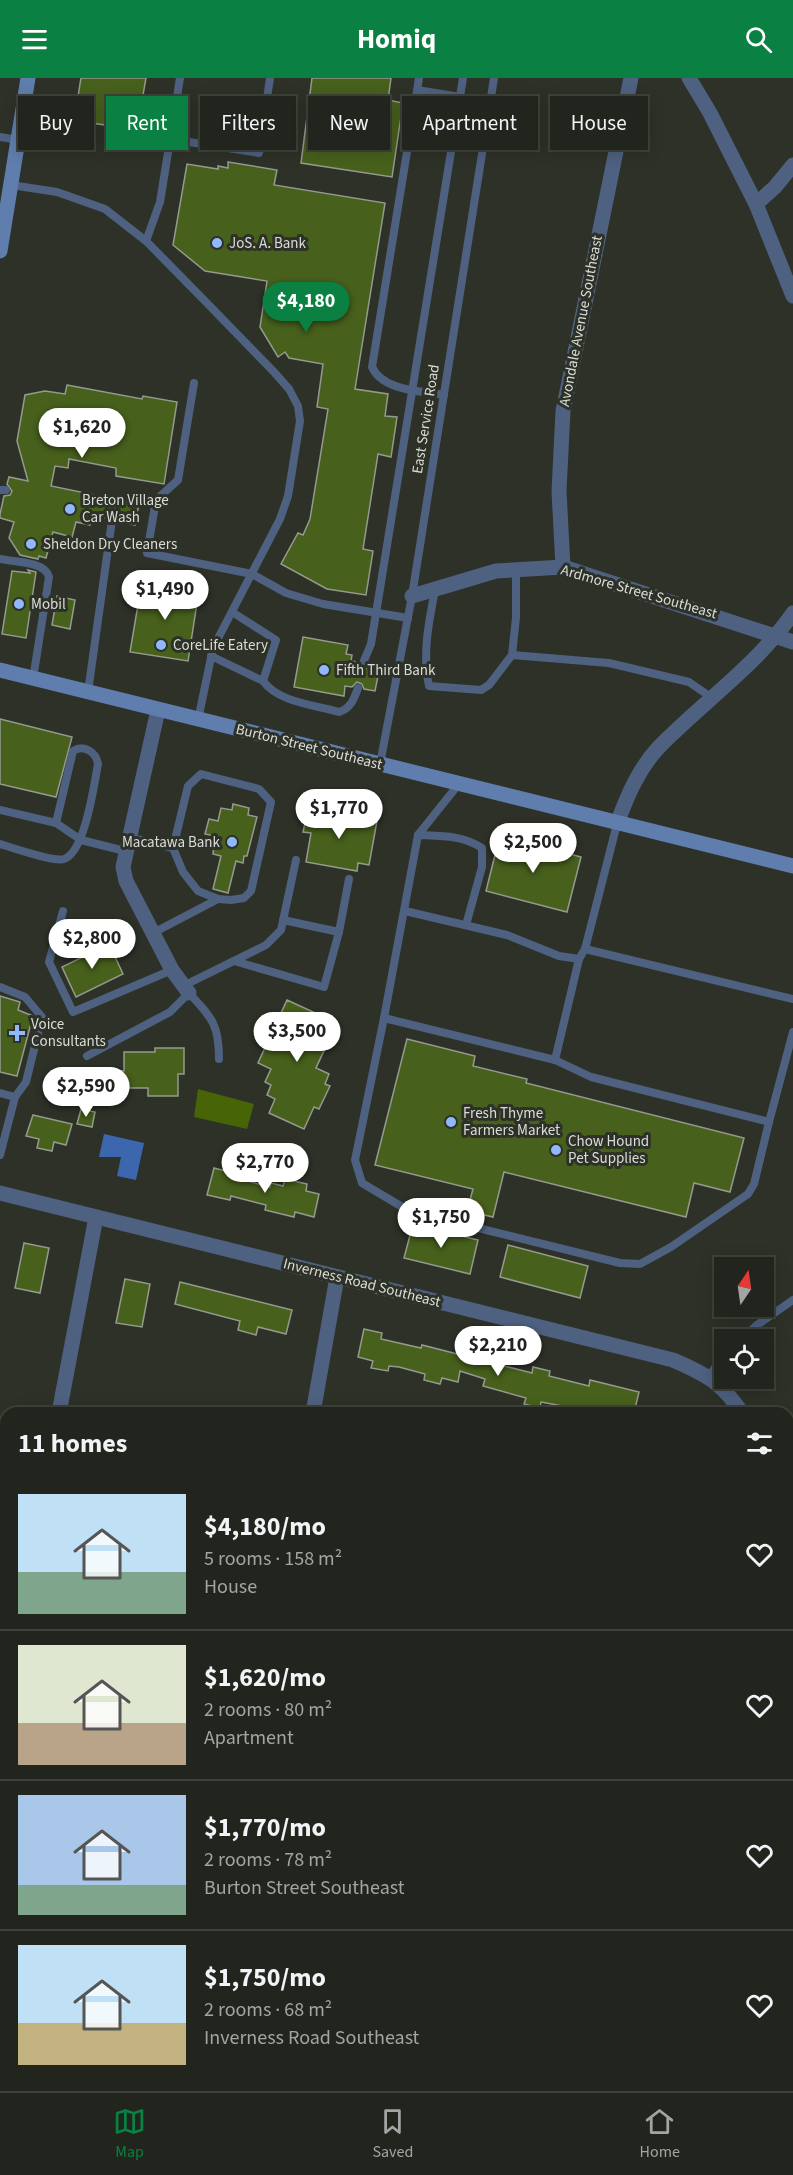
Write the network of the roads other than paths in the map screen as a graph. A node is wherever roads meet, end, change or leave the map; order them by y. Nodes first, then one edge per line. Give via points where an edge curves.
1 (27, 78) edge
2 (180, 78) edge
3 (270, 78) edge
4 (419, 78) edge
5 (463, 78) edge
6 (494, 78) edge
7 (631, 78) edge
8 (689, 78) edge
9 (417, 90) junction
10 (24, 96) edge
11 (177, 96) edge
12 (454, 96) edge
13 (460, 96) edge
14 (0, 137) edge
15 (18, 140) joint
16 (188, 142) edge
17 (168, 150) edge
18 (451, 150) edge
19 (793, 165) edge
20 (11, 185) junction
21 (4, 201) edge
22 (756, 204) junction
23 (146, 241) junction
24 (0, 251) edge
25 (793, 296) edge
26 (194, 383) dead end
27 (410, 389) junction
28 (444, 395) junction
29 (112, 520) dead end
30 (0, 559) edge
31 (563, 567) junction
32 (516, 569) junction
33 (252, 574) junction
34 (435, 590) junction
35 (412, 596) junction
36 (232, 612) junction
37 (375, 612) junction
38 (793, 613) edge
39 (408, 618) junction
40 (777, 636) junction
41 (793, 642) edge
42 (512, 655) junction
43 (211, 656) junction
44 (363, 663) dead end
45 (0, 670) edge
46 (33, 679) junction
47 (262, 681) junction
48 (358, 688) dead end
49 (88, 692) junction
50 (712, 698) junction
51 (158, 710) junction
52 (198, 720) junction
53 (380, 764) junction
54 (458, 784) junction
55 (0, 810) edge
56 (56, 823) junction
57 (617, 824) junction
58 (418, 835) junction
59 (81, 840) junction
60 (0, 844) edge
61 (126, 844) junction
62 (173, 848) junction
63 (296, 860) dead end
64 (793, 866) edge
65 (349, 879) dead end
66 (218, 899) junction
67 (63, 911) dead end
68 (405, 911) junction
69 (283, 920) junction
70 (466, 925) junction
71 (339, 932) junction
72 (153, 933) junction
73 (585, 949) junction
74 (579, 959) junction
75 (234, 961) junction
76 (172, 970) junction
77 (0, 987) edge
78 (186, 989) junction
79 (793, 999) edge
80 (384, 1018) junction
81 (793, 1032) edge
82 (87, 1056) dead end
83 (219, 1059) dead end
84 (555, 1060) junction
85 (0, 1093) edge
86 (15, 1097) junction
87 (770, 1122) junction
88 (2, 1132) edge
89 (0, 1155) edge
90 (0, 1193) edge
91 (96, 1217) junction
92 (337, 1277) junction
93 (793, 1300) edge
94 (752, 1329) edge
95 (714, 1369) edge
96 (709, 1376) junction
97 (60, 1407) edge
98 (314, 1407) edge
99 (738, 1407) edge

1 - 10 main road
2 - 11 lane
3 - 16 lane via 259,153
4 - 9 lane
5 - 13 lane
6 - 28 lane, East Service Road
7 - 31 street, Avondale Avenue Southeast via 563,411 559,491
8 - 22 street
9 - 12 lane
9 - 27 lane via 372,358 372,367 379,377
14 - 15 lane
15 - 20 main road
17 - 23 lane via 160,202
18 - 27 lane
19 - 22 street
20 - 21 main road
20 - 23 lane via 57,192 105,209
21 - 24 main road
22 - 25 street
23 - 33 lane via 274,372 298,406 300,421 288,496
26 - 33 lane via 178,480 156,500 147,553
27 - 28 lane
27 - 37 lane
28 - 35 lane, East Service Road
29 - 49 lane
30 - 46 lane via 42,566 49,577
31 - 32 street, Ardmore Street Southeast
31 - 40 street, Ardmore Street Southeast
32 - 34 street, Ardmore Street Southeast via 496,571
32 - 42 lane
33 - 36 lane
33 - 37 lane via 286,593 323,604
34 - 35 street, Ardmore Street Southeast
34 - 42 lane via 426,650 429,686 482,690
35 - 39 lane, East Service Road
36 - 43 lane
36 - 47 lane via 276,640
37 - 39 lane
37 - 44 lane
38 - 40 street
39 - 53 lane, East Service Road
40 - 41 street, Ardmore Street Southeast
40 - 50 street
42 - 50 lane via 609,663 689,682
43 - 47 lane
43 - 52 lane
45 - 46 main road, Burton Street Southeast
46 - 49 main road, Burton Street Southeast
47 - 48 lane via 270,691 283,697 339,712 352,702
49 - 51 main road, Burton Street Southeast
50 - 57 street via 659,748 626,797
51 - 52 main road, Burton Street Southeast
51 - 61 street
52 - 53 main road, Burton Street Southeast
53 - 54 main road, Burton Street Southeast
54 - 57 main road, Burton Street Southeast
54 - 58 lane
55 - 56 lane
56 - 59 lane
56 - 59 lane via 73,751 87,749 98,764
57 - 64 main road, Burton Street Southeast
57 - 73 lane
58 - 68 lane
58 - 70 lane via 459,837 482,848 482,867
59 - 60 lane via 63,859
59 - 61 lane
61 - 62 lane
61 - 72 street via 124,874
62 - 66 lane via 189,882 198,891
62 - 66 lane via 188,786 201,774 259,789 271,802 251,891 244,898
63 - 69 lane
65 - 71 lane
66 - 72 lane
67 - 76 lane via 49,962 73,1012
68 - 70 lane
68 - 80 lane
69 - 71 lane
69 - 75 lane via 281,930 266,945
70 - 74 lane via 507,934 560,956
71 - 75 lane via 324,987
72 - 76 street
73 - 74 lane
73 - 79 lane
74 - 84 lane
75 - 78 lane
76 - 78 street
77 - 86 lane via 25,997 42,1017 26,1082
78 - 82 lane via 170,1012
78 - 83 lane via 213,1019 219,1034
80 - 84 lane
80 - 87 lane via 355,1160 362,1183 409,1211 620,1263 640,1264 671,1248 748,1194
81 - 87 lane
84 - 87 lane via 591,1077
85 - 86 lane
86 - 88 lane
88 - 89 lane
90 - 91 street, Inverness Road Southeast
91 - 92 street, Inverness Road Southeast
91 - 97 street
92 - 96 street, Inverness Road Southeast via 673,1360
92 - 98 street
93 - 94 lane
95 - 96 lane
96 - 99 street, Inverness Road Southeast

